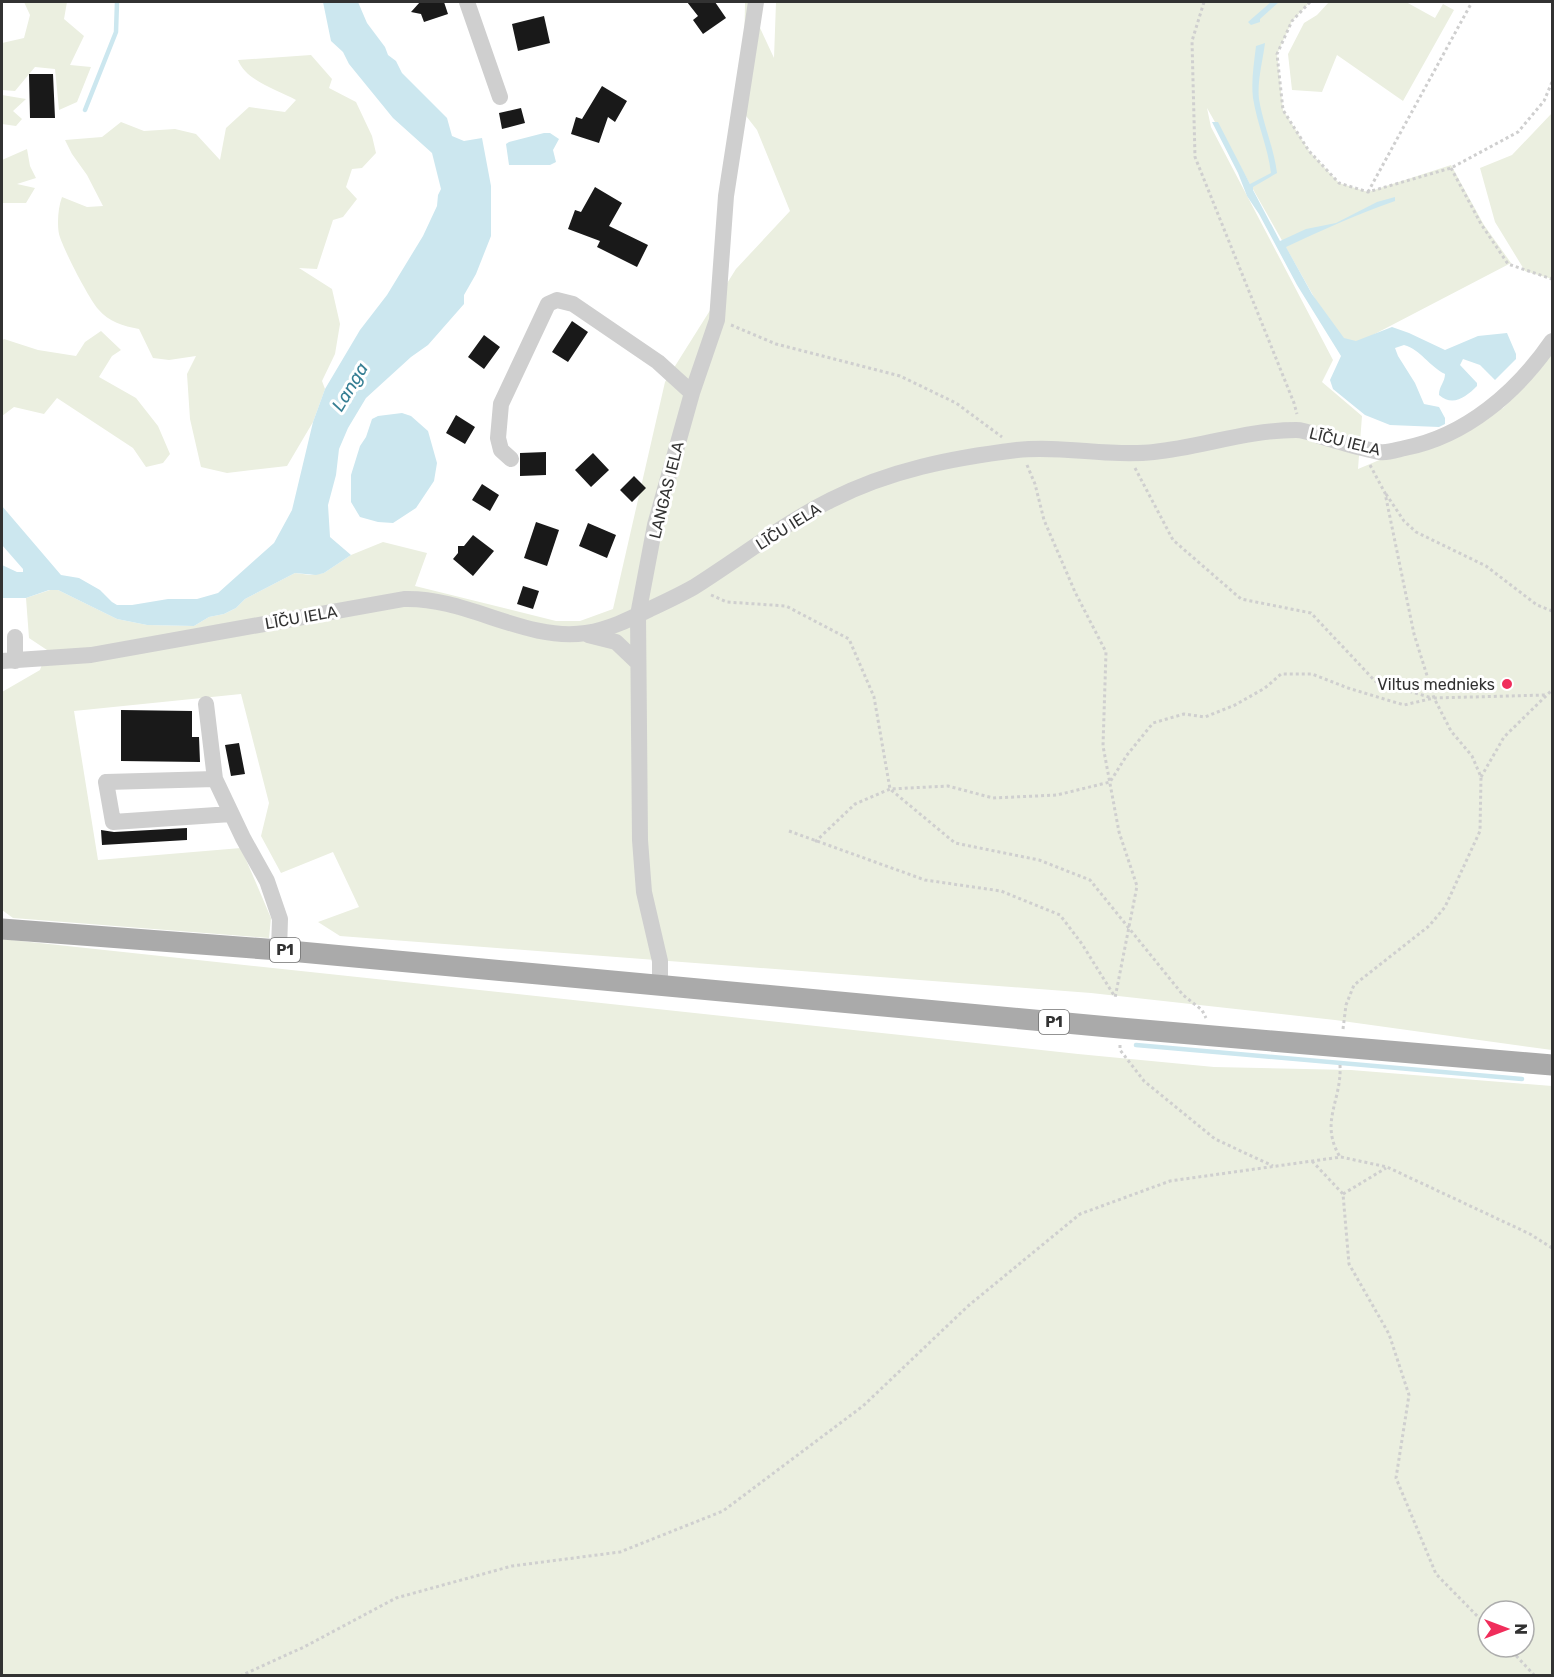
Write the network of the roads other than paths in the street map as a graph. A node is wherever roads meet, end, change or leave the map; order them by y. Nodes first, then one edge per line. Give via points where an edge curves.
1 (467, 2) edge
2 (756, 2) edge
3 (500, 97) dead end
4 (1552, 341) edge
5 (692, 393) junction
6 (511, 459) dead end
7 (639, 615) junction
8 (583, 633) junction
9 (15, 637) dead end
10 (8, 661) edge
11 (637, 662) junction
12 (206, 704) dead end
13 (215, 779) junction
14 (231, 814) junction
15 (5, 927) edge
16 (279, 950) junction
17 (660, 985) junction
18 (1552, 1065) edge

1 - 3 street
2 - 5 street, LANGAS IELA via 726,196 717,320
4 - 7 street, LĪČU IELA via 1514,388 1463,427 1425,444 1385,453 1300,430 1264,432 1156,452 1021,450 934,463 883,477 830,500 692,588
5 - 6 street via 658,362 583,310 557,300 548,304 501,404 498,438 501,450
5 - 7 street, LANGAS IELA via 655,525
7 - 8 street, LĪČU IELA via 610,628
7 - 11 street, LANGAS IELA
8 - 10 street, LĪČU IELA via 559,635 538,631 423,598 91,655
8 - 11 street via 616,642
9 - 10 street
11 - 17 street, LANGAS IELA via 640,840 644,892 660,961
12 - 13 street
13 - 14 street
13 - 14 street via 106,782 113,822
14 - 16 street via 267,881 280,919
15 - 16 main road, P1
16 - 17 main road, P1
17 - 18 main road, P1

